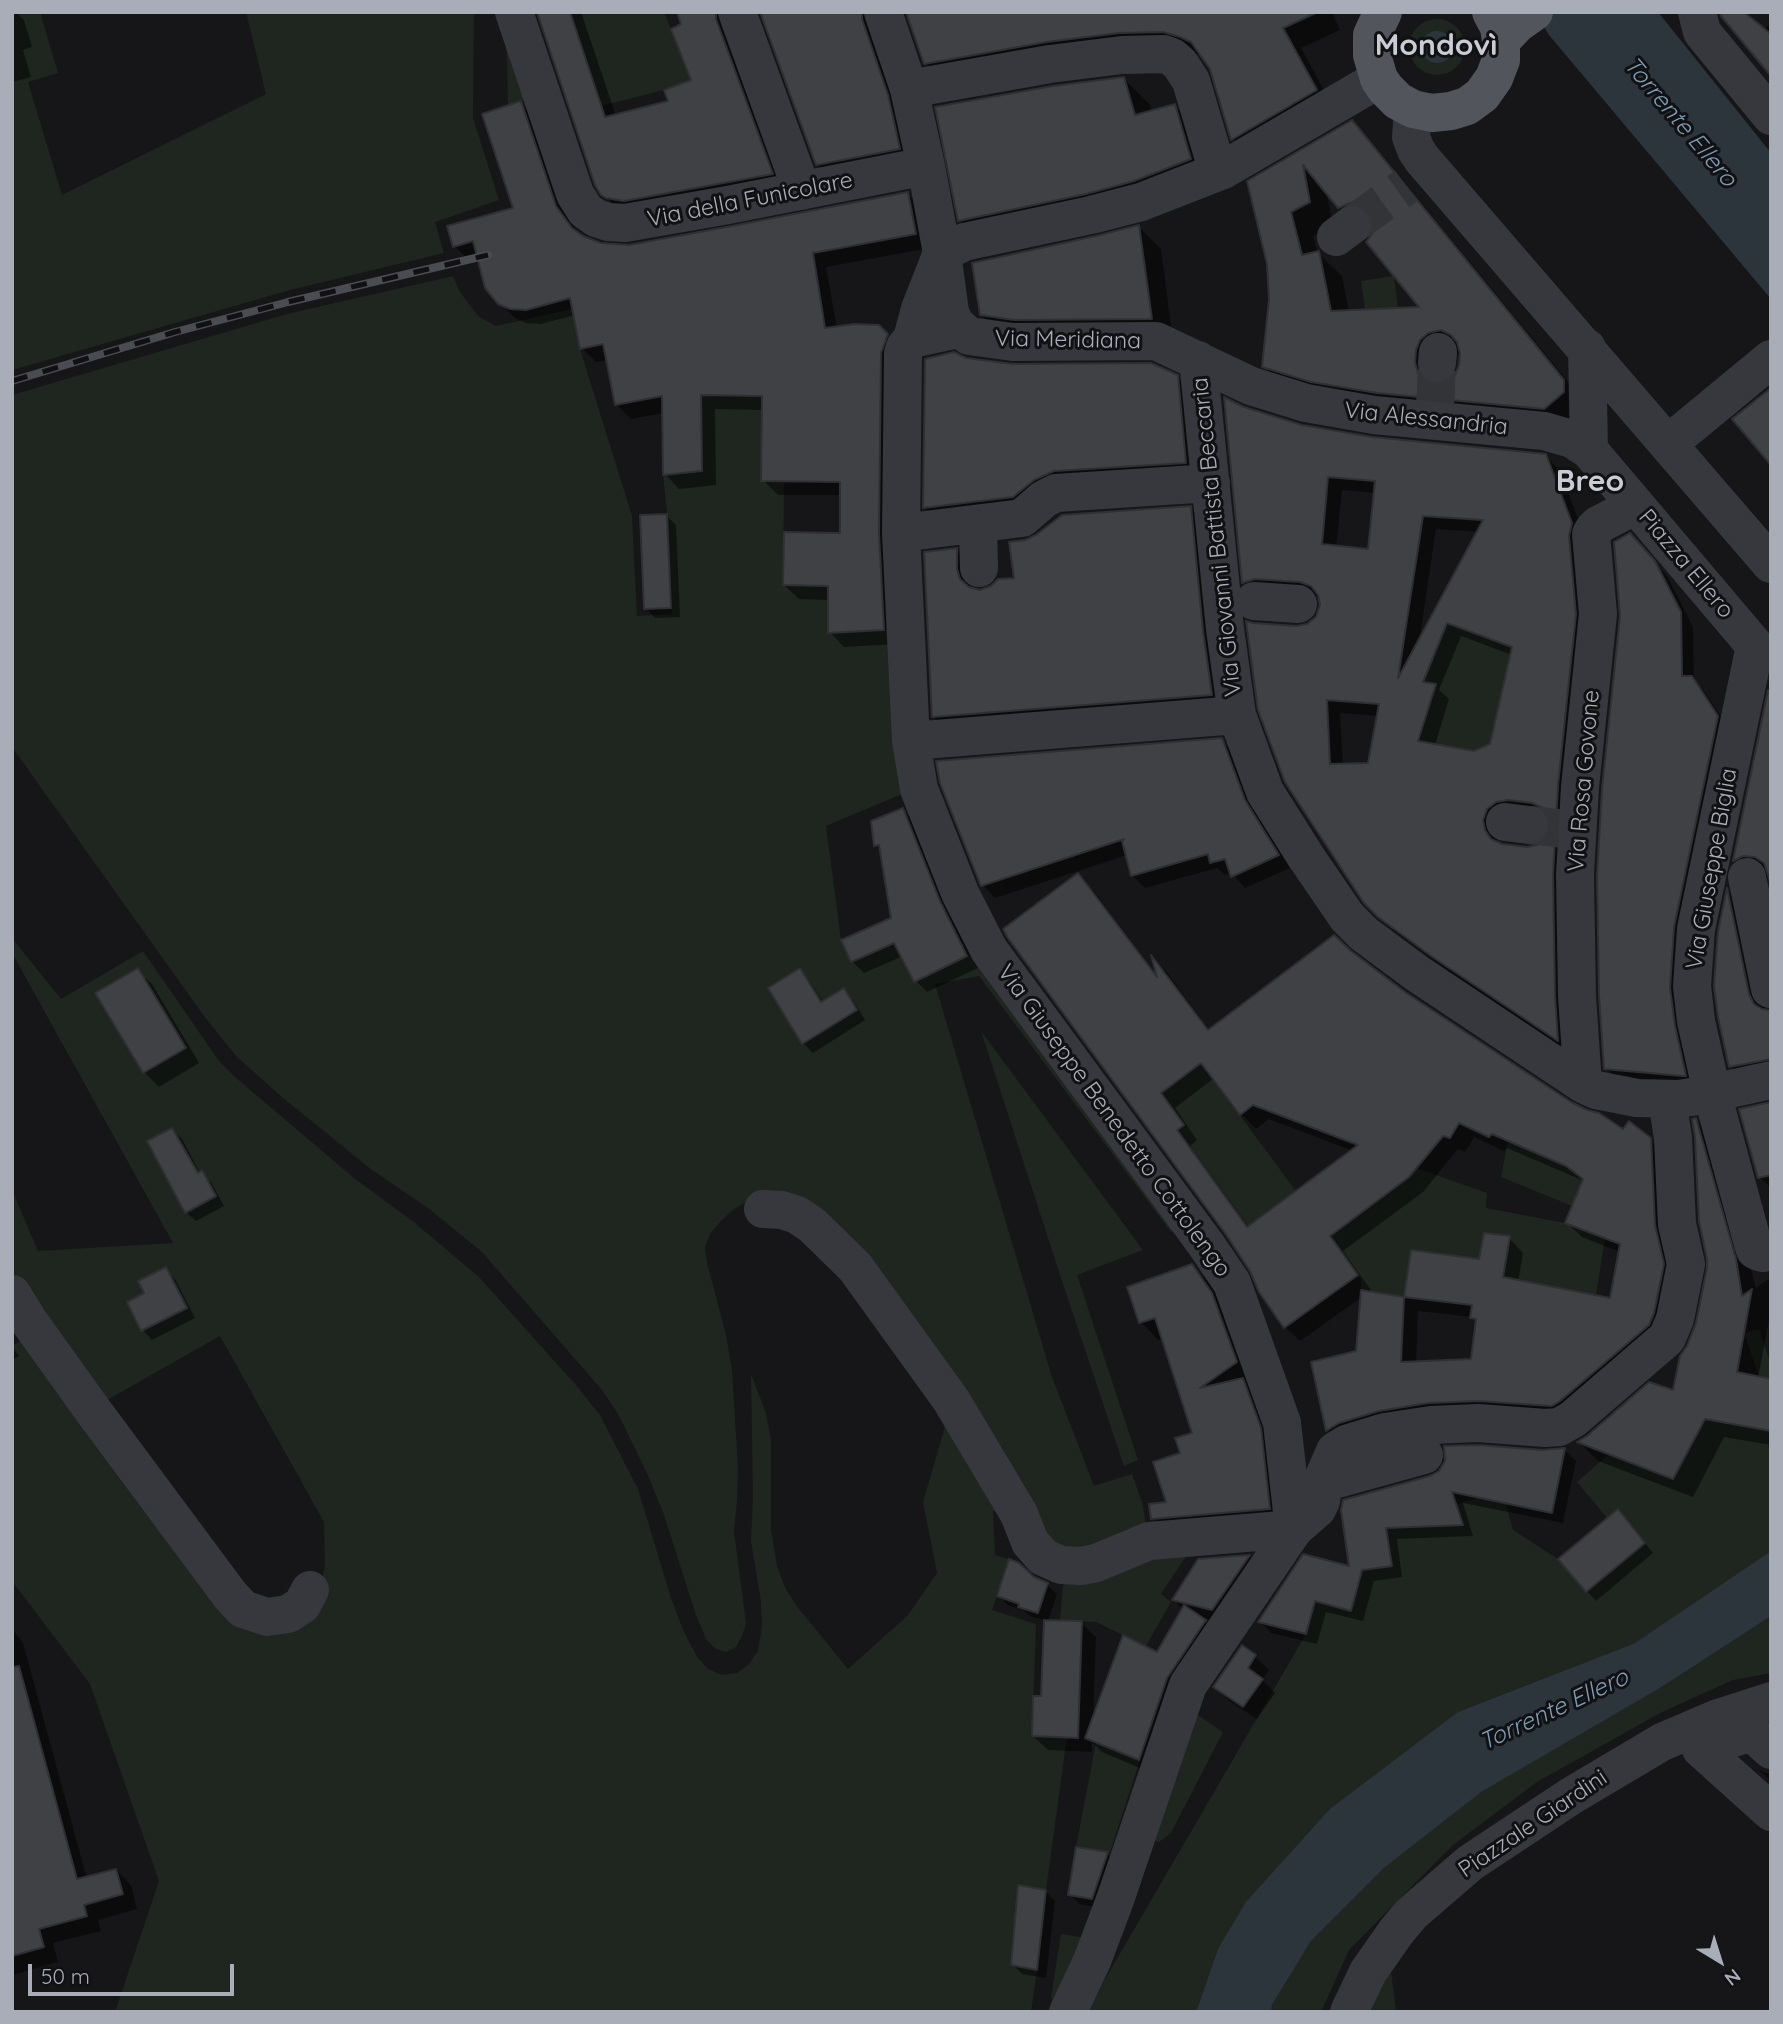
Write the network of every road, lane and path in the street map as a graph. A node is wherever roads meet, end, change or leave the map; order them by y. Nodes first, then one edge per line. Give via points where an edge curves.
1 (514, 12) edge
2 (737, 12) edge
3 (883, 12) edge
4 (1383, 12) edge
5 (1697, 12) edge
6 (1533, 13) edge
7 (1496, 27) edge
8 (1379, 79) junction
9 (909, 89) junction
10 (1413, 109) junction
11 (1451, 111) junction
12 (1771, 116) edge
13 (926, 166) junction
14 (1217, 169) dead end
15 (1418, 177) junction
16 (802, 191) junction
17 (960, 243) junction
18 (968, 333) junction
19 (908, 346) junction
20 (1587, 348) junction
21 (1771, 359) edge
22 (1198, 360) junction
23 (1261, 390) joint
24 (1668, 444) junction
25 (1589, 450) junction
26 (1211, 483) junction
27 (1636, 505) junction
28 (978, 524) junction
29 (901, 533) junction
30 (1771, 564) edge
31 (979, 568) dead end
32 (1254, 601) dead end
33 (1298, 604) dead end
34 (1763, 643) edge
35 (1237, 715) junction
36 (911, 741) junction
37 (1708, 869) junction
38 (1759, 878) edge
39 (1770, 989) edge
40 (1771, 1080) edge
41 (1583, 1084) junction
42 (1712, 1093) junction
43 (1667, 1099) junction
44 (763, 1209) dead end
45 (1771, 1250) edge
46 (12, 1294) edge
47 (1424, 1455) dead end
48 (1323, 1483) junction
49 (1294, 1529) junction
50 (310, 1590) dead end
51 (1771, 1701) edge
52 (1701, 1749) junction
53 (1771, 1750) edge
54 (1642, 1753) junction
55 (1771, 1812) edge
56 (1068, 2012) edge
57 (1349, 2012) edge

1 - 16 street, Via della Funicolare via 575,194 596,218 625,223
2 - 16 street
3 - 9 street
4 - 8 main road via 1372,35
5 - 12 street via 1702,32
6 - 7 main road via 1517,24
7 - 11 main road via 1501,61 1494,78 1482,94
8 - 10 main road via 1398,101
8 - 17 street via 1223,170 1139,203
9 - 13 street
9 - 14 street via 1122,55 1172,57 1191,81
10 - 11 main road
10 - 15 street via 1411,136
11 - 15 street via 1433,134
13 - 16 street, Via della Funicolare
13 - 17 street
15 - 20 street
17 - 18 street via 950,312 955,324
17 - 19 street, Via Giuseppe Benedetto Cottolengo via 920,309
18 - 19 street, Via Meridiana
18 - 22 street, Via Meridiana via 1013,342 1156,341
19 - 29 street, Via Giuseppe Benedetto Cottolengo
20 - 24 street
20 - 25 street
21 - 24 street
22 - 23 street, Via Meridiana
22 - 26 street, Via Giovanni Battista Beccaria
23 - 25 street, Via Alessandria via 1363,414 1435,414 1544,431 1572,439
24 - 30 street
25 - 27 street, Piazza Ellero
26 - 28 street via 1056,493 1022,518
26 - 35 street, Via Giovanni Battista Beccaria
27 - 34 street, Piazza Ellero
27 - 41 street, Via Rosa Govone via 1598,525 1591,534 1598,614 1580,787 1544,827 1575,886
28 - 29 street
28 - 31 street
29 - 36 street, Via Giuseppe Benedetto Cottolengo
32 - 33 street
34 - 37 street, Via Giuseppe Biglia
35 - 36 street
35 - 41 street, Via Giovanni Battista Beccaria via 1265,792 1352,923 1418,974
36 - 49 street, Via Giuseppe Benedetto Cottolengo via 921,796 986,946 1232,1283 1282,1423
37 - 38 street
37 - 42 street, Via Giuseppe Biglia via 1696,929 1692,986
38 - 39 street
40 - 42 street, Via Giovanni Battista Beccaria
41 - 43 street, Via Giovanni Battista Beccaria via 1622,1096
42 - 43 street, Via Giovanni Battista Beccaria
42 - 45 street, Via Giuseppe Biglia via 1752,1244 1759,1252
43 - 48 street via 1677,1224 1686,1264 1673,1326 1662,1343 1559,1427 1478,1423 1385,1432 1338,1448
44 - 49 street via 797,1215 855,1267 951,1400 1019,1514 1030,1542 1043,1556 1060,1565 1081,1566 1149,1541
46 - 50 street via 94,1412 243,1609 267,1618 288,1614 302,1605
47 - 48 street
48 - 49 street via 1317,1509
49 - 56 street via 1188,1685 1115,1900
51 - 54 street, Piazzale Giardini via 1692,1728
52 - 53 street via 1751,1732
52 - 54 street via 1658,1764
52 - 55 street
54 - 57 street, Piazzale Giardini via 1508,1837 1431,1896 1381,1950

